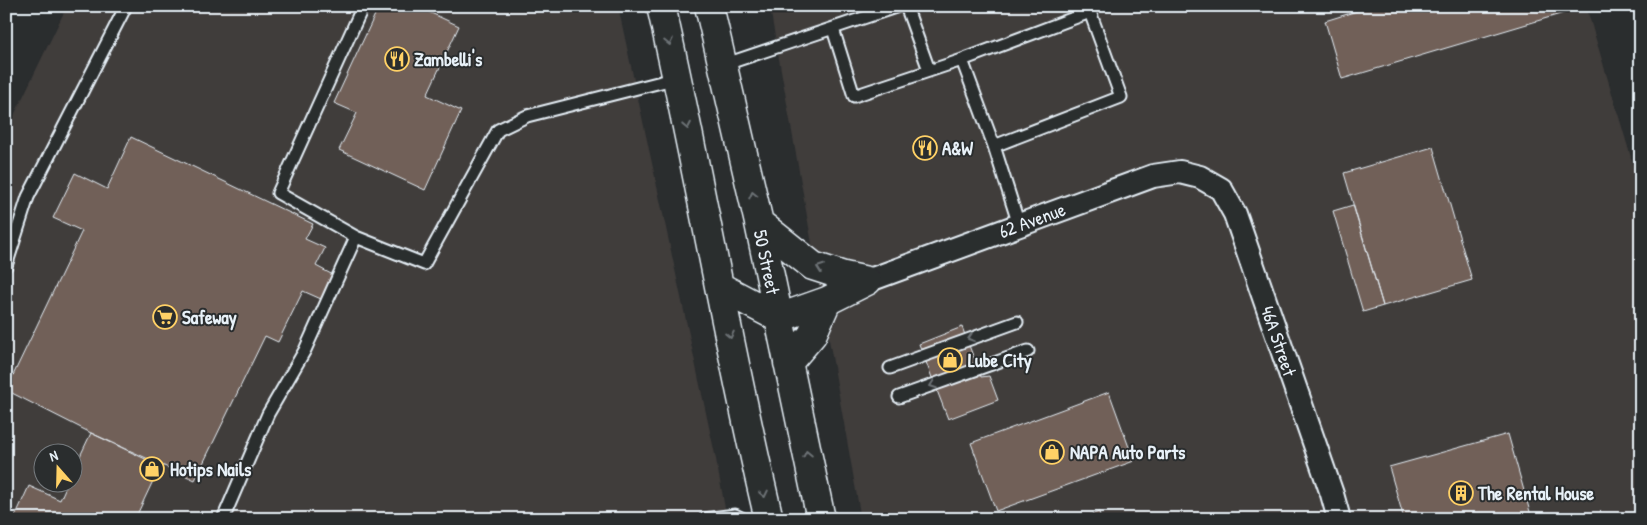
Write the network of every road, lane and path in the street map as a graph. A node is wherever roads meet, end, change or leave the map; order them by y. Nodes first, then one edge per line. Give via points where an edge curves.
1 (126, 6) edge
2 (363, 6) edge
3 (660, 6) edge
4 (709, 6) edge
5 (900, 6) edge
6 (906, 6) edge
7 (833, 29) junction
8 (962, 60) junction
9 (723, 66) junction
10 (929, 70) junction
11 (677, 78) junction
12 (994, 146) junction
13 (1200, 177) joint
14 (759, 223) junction
15 (1019, 225) junction
16 (356, 237) junction
17 (6, 266) edge
18 (867, 281) junction
19 (720, 287) junction
20 (827, 301) junction
21 (779, 318) junction
22 (1017, 322) dead end
23 (1028, 351) dead end
24 (788, 363) junction
25 (890, 368) dead end
26 (899, 397) dead end
27 (224, 519) edge
28 (704, 519) edge
29 (742, 519) edge
30 (769, 519) edge
31 (821, 519) edge
32 (1339, 519) edge

1 - 17 lane via 28,197
2 - 16 lane via 278,193
3 -> 11 main road
4 - 9 main road, 50 Street
5 - 7 lane
6 - 10 lane
7 - 9 lane
7 - 10 lane via 854,96
8 - 10 lane
8 - 12 lane
8 - 12 lane via 1090,12 1121,97
14 -> 9 main road, 50 Street
11 - 16 lane via 527,116 498,130 424,264
11 -> 19 main road
12 - 15 lane
13 - 15 street, 62 Avenue via 1180,172 1153,176
13 - 32 street, 46A Street via 1221,190 1235,214
18 -> 14 main road via 813,266
14 - 21 main road, 50 Street
15 - 18 street, 62 Avenue
16 - 27 lane via 305,350 268,414
18 - 20 main road
19 - 21 main road
19 -> 30 main road
20 - 21 main road
20 - 24 main road via 812,335
21 - 24 main road, 50 Street
22 -> 25 lane
23 -> 26 lane
31 -> 24 main road, 50 Street
28 - 29 lane via 735,515

